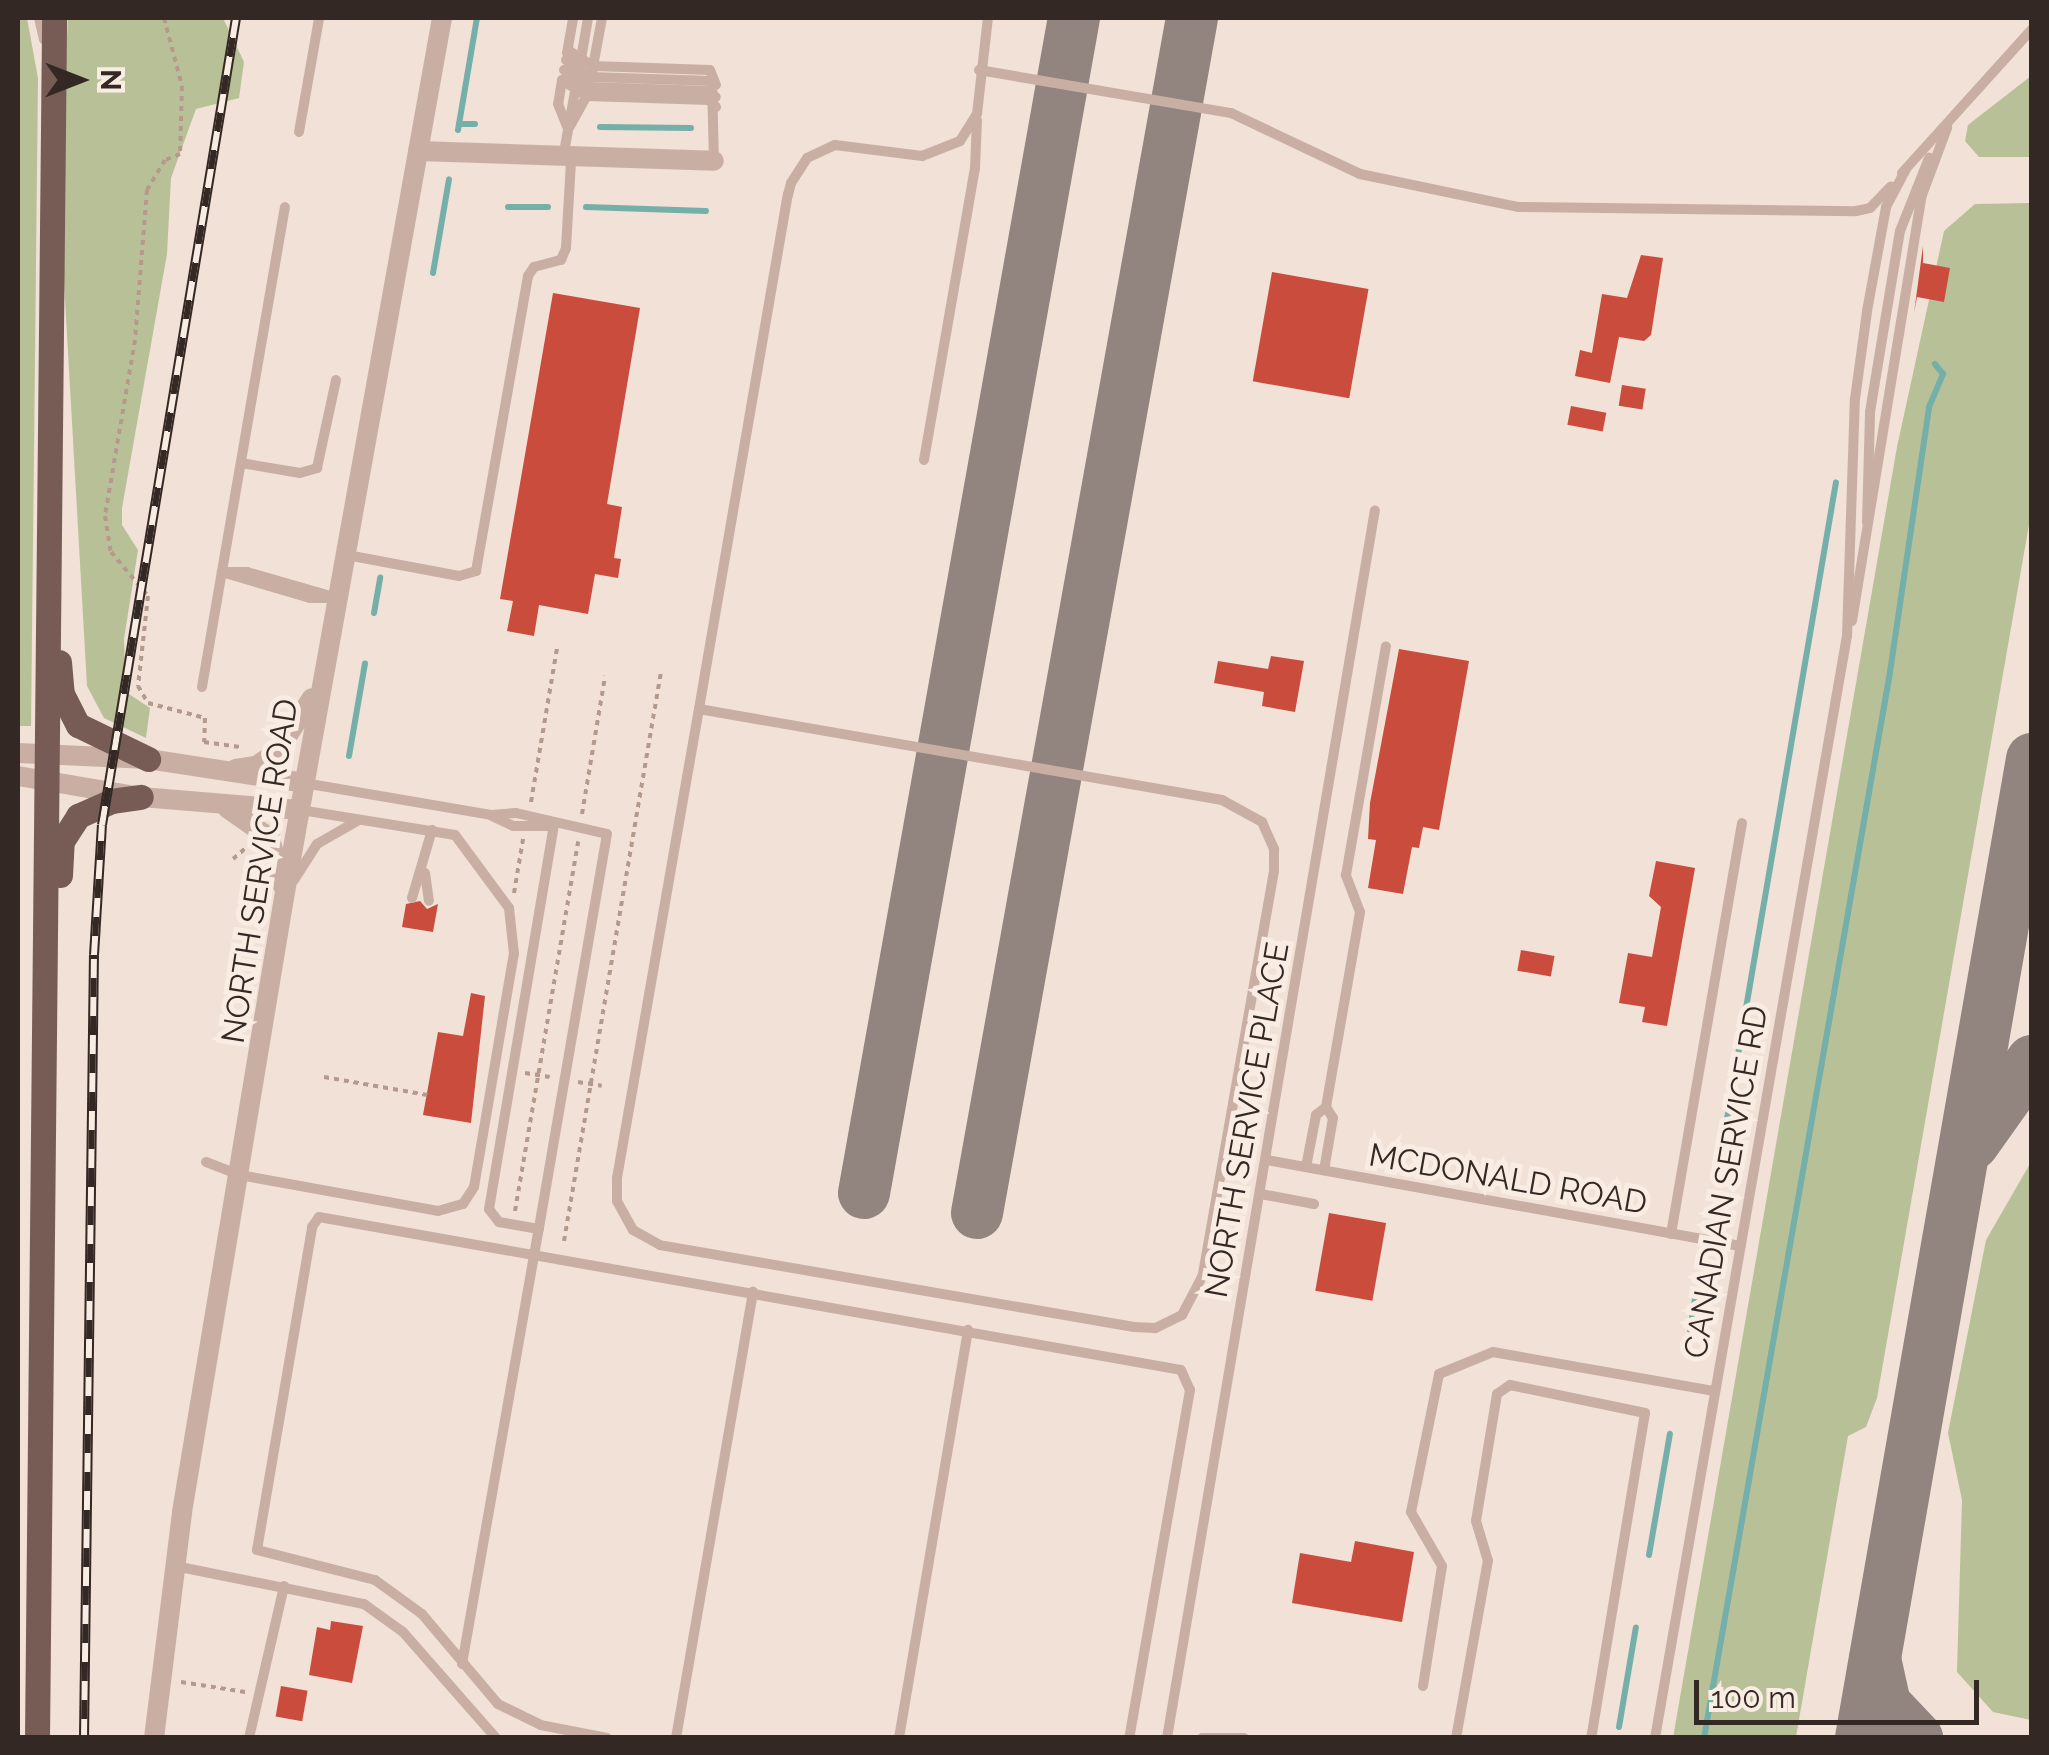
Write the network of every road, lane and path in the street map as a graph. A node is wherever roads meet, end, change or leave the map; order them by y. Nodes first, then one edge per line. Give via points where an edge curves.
1 (39, 18) edge
2 (54, 18) edge
3 (164, 18) edge
4 (319, 18) edge
5 (442, 18) edge
6 (573, 18) edge
7 (588, 18) edge
8 (602, 18) edge
9 (988, 18) edge
10 (2032, 30) edge
11 (565, 65) junction
12 (979, 70) junction
13 (51, 74) junction
14 (577, 78) junction
15 (590, 82) junction
16 (716, 96) junction
17 (977, 114) junction
18 (1954, 114) junction
19 (299, 132) dead end
20 (568, 132) junction
21 (418, 151) junction
22 (567, 159) junction
23 (714, 161) joint
24 (1906, 169) junction
25 (285, 207) dead end
26 (336, 380) dead end
27 (925, 455) dead end
28 (241, 463) junction
29 (46, 491) junction
30 (1375, 510) dead end
31 (346, 555) junction
32 (222, 572) junction
33 (337, 598) junction
34 (1847, 636) junction
35 (1386, 646) dead end
36 (556, 648) dead end
37 (662, 672) dead end
38 (605, 676) dead end
39 (322, 678) junction
40 (202, 687) dead end
41 (699, 709) junction
42 (254, 746) dead end
43 (18, 753) edge
44 (148, 758) junction
45 (44, 768) junction
46 (221, 770) junction
47 (18, 776) edge
48 (304, 783) junction
49 (140, 797) junction
50 (211, 803) junction
51 (299, 810) junction
52 (529, 811) dead end
53 (370, 819) junction
54 (581, 820) dead end
55 (1742, 824) dead end
56 (554, 825) junction
57 (432, 830) junction
58 (524, 834) dead end
59 (256, 838) dead end
60 (578, 841) dead end
61 (234, 859) dead end
62 (424, 872) junction
63 (514, 893) dead end
64 (284, 898) junction
65 (412, 898) dead end
66 (428, 901) dead end
67 (520, 1072) dead end
68 (43, 1073) junction
69 (538, 1075) junction
70 (324, 1077) dead end
71 (558, 1079) dead end
72 (573, 1081) dead end
73 (590, 1084) junction
74 (602, 1086) dead end
75 (427, 1095) dead end
76 (1326, 1107) junction
77 (1267, 1160) junction
78 (206, 1162) dead end
79 (1306, 1167) junction
80 (1324, 1170) junction
81 (240, 1175) junction
82 (1261, 1194) junction
83 (1314, 1204) dead end
84 (438, 1211) junction
85 (514, 1216) dead end
86 (540, 1229) junction
87 (1671, 1234) junction
88 (433, 1236) junction
89 (564, 1241) dead end
90 (1740, 1246) junction
91 (535, 1254) junction
92 (752, 1292) junction
93 (968, 1330) junction
94 (1715, 1391) junction
95 (174, 1566) junction
96 (284, 1586) junction
97 (462, 1664) junction
98 (161, 1679) junction
99 (1423, 1686) dead end
100 (255, 1694) junction
101 (249, 1733) edge
102 (1242, 1737) edge
103 (37, 1738) edge
104 (154, 1738) edge
105 (496, 1738) edge
106 (607, 1738) edge
107 (676, 1738) edge
108 (899, 1738) edge
109 (1129, 1738) edge
110 (1167, 1738) edge
111 (1202, 1738) edge
112 (1456, 1738) edge
113 (1592, 1738) edge
114 (1655, 1738) edge

1 - 13 lane
2 - 13 main road
3 - 42 path via 182,86 180,145 147,190 134,340 106,516 112,552 148,596 138,686 148,704 204,718 204,742
4 - 19 lane
5 - 21 street, NORTH SERVICE ROAD
6 - 11 lane
7 - 14 lane
8 - 15 lane
9 - 12 lane
10 - 18 lane
11 - 14 lane
11 - 14 lane
11 - 20 lane via 558,104
12 - 17 lane
12 - 24 lane via 1231,113 1360,174 1518,207 1856,212 1876,202
13 - 29 main road
14 - 15 lane
14 - 15 lane
14 - 20 lane
15 - 16 lane
15 - 16 lane
15 - 20 lane
16 - 23 lane
17 - 27 lane via 975,169
17 - 41 lane via 960,142 940,152 835,144 796,172
18 - 24 lane
18 - 34 lane via 1922,196 1866,558
20 - 22 lane
21 - 22 street
21 - 31 street, NORTH SERVICE ROAD
22 - 23 street
22 - 31 lane via 566,248 561,260 534,267 528,276 476,570 459,576
24 - 34 lane via 1882,222 1856,399
25 - 28 lane
26 - 28 lane via 317,468 300,474
28 - 32 lane
29 - 44 main road via 62,694 84,730
29 - 45 main road
30 - 77 lane, NORTH SERVICE PLACE
31 - 33 street, NORTH SERVICE ROAD
32 - 33 lane via 247,572
32 - 40 lane
33 - 39 street, NORTH SERVICE ROAD
34 - 90 lane, CANADIAN SERVICE RD
35 - 76 lane via 1346,874 1360,912
36 - 52 path
37 - 73 path
38 - 54 path
39 - 46 street via 277,752 256,766
39 - 48 street, NORTH SERVICE ROAD
41 - 41 lane via 617,1178 617,1201 633,1230 660,1244 1134,1327 1155,1328 1182,1315 1204,1275 1274,870 1274,849 1262,822 1222,800
43 - 45 street
44 - 45 street
44 - 46 street
45 - 47 street
45 - 49 street
45 - 68 main road
46 - 48 street
48 - 51 street, NORTH SERVICE ROAD
48 - 56 lane via 492,816 529,829
49 - 50 street
49 - 68 main road via 88,809 62,841 58,983
50 - 51 street
50 - 64 street via 270,838
51 - 53 lane
51 - 64 street, NORTH SERVICE ROAD
53 - 57 lane
53 - 64 lane via 344,824 317,844
55 - 87 lane
56 - 86 lane via 489,1210 498,1222
56 - 86 lane via 607,834
57 - 62 lane
57 - 84 lane via 465,844 509,908 516,940 474,1186 463,1204
58 - 63 path
59 - 61 path
60 - 69 path
62 - 65 lane
62 - 66 lane
64 - 81 street, NORTH SERVICE ROAD
67 - 69 path
68 - 103 main road
69 - 71 path
69 - 85 path
70 - 75 path
72 - 73 path
73 - 74 path
73 - 89 path
76 - 79 lane via 1316,1114
76 - 80 lane via 1333,1118
77 - 79 lane, MCDONALD ROAD
77 - 82 lane, NORTH SERVICE PLACE
78 - 81 lane
79 - 80 lane, MCDONALD ROAD
80 - 87 lane, MCDONALD ROAD
81 - 84 lane
81 - 95 street, NORTH SERVICE ROAD
82 - 83 lane
82 - 110 lane, NORTH SERVICE PLACE
84 - 88 lane
86 - 91 lane
87 - 90 lane, MCDONALD ROAD
88 - 91 lane
88 - 97 lane via 326,1217 313,1223 256,1546 265,1556 375,1580 422,1614
90 - 94 lane, CANADIAN SERVICE RD
91 - 92 lane
91 - 97 lane
92 - 93 lane
92 - 107 lane
93 - 108 lane
93 - 109 lane via 1176,1368 1188,1379
94 - 99 lane via 1493,1352 1439,1374 1410,1512 1442,1566
94 - 114 lane, CANADIAN SERVICE RD
95 - 96 lane
95 - 98 street, NORTH SERVICE ROAD
96 - 100 lane
96 - 105 lane via 351,1599 390,1620
97 - 106 lane via 513,1714
98 - 100 path
98 - 104 street, NORTH SERVICE ROAD
100 - 101 lane
102 - 111 lane
112 - 113 lane via 1488,1560 1476,1521 1497,1394 1510,1385 1645,1413

